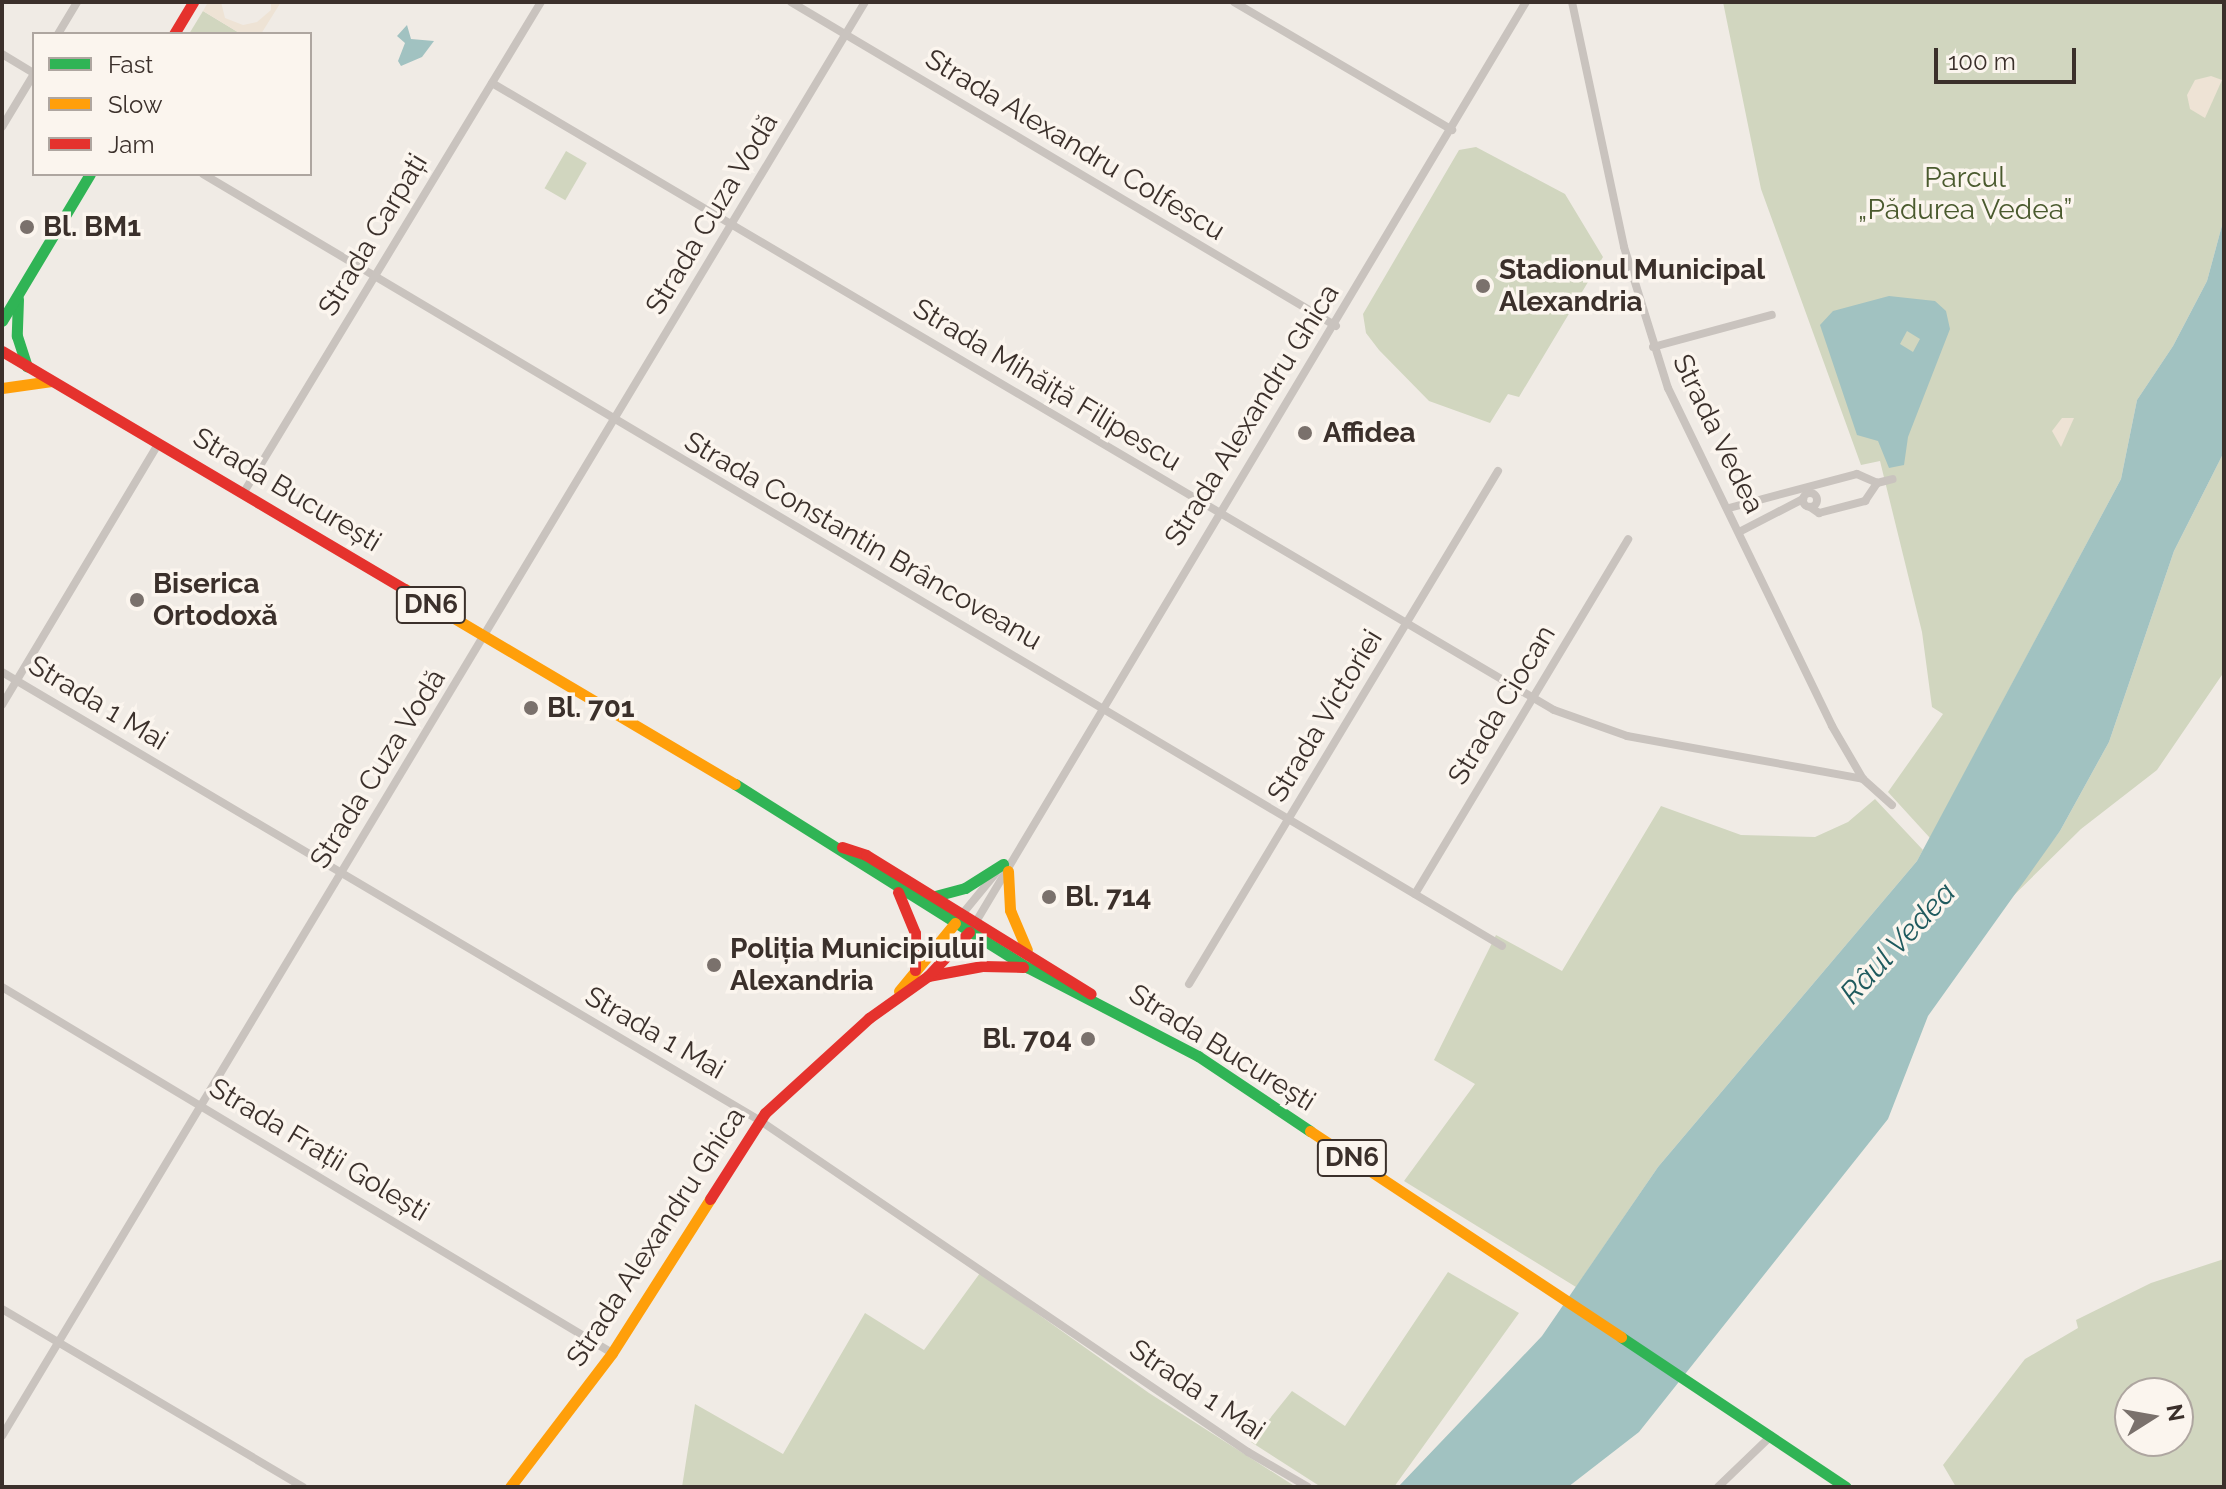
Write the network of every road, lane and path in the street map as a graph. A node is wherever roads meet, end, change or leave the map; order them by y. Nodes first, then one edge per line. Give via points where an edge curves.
1 (77, 2) edge
2 (193, 2) edge
3 (541, 2) edge
4 (791, 2) edge
5 (865, 2) edge
6 (1234, 2) edge
7 (1526, 2) edge
8 (1572, 2) edge
9 (59, 32) edge
10 (175, 32) edge
11 (846, 34) junction
12 (2, 54) edge
13 (32, 72) edge
14 (32, 76) edge
15 (492, 83) junction
16 (2, 127) edge
17 (1452, 130) junction
18 (89, 176) edge
19 (206, 176) edge
20 (732, 225) junction
21 (373, 277) junction
22 (20, 292) junction
23 (2, 304) edge
24 (1772, 315) dead end
25 (2, 321) edge
26 (1336, 326) junction
27 (1653, 347) junction
28 (2, 351) edge
29 (27, 366) junction
30 (52, 381) junction
31 (2, 388) edge
32 (614, 421) junction
33 (160, 442) junction
34 (1498, 471) dead end
35 (1893, 479) dead end
36 (1877, 483) junction
37 (244, 492) junction
38 (1807, 496) junction
39 (1729, 508) junction
40 (1219, 512) junction
41 (1741, 531) junction
42 (1628, 539) dead end
43 (1406, 623) junction
44 (485, 637) junction
45 (2, 672) edge
46 (17, 681) junction
47 (1532, 698) junction
48 (2, 705) edge
49 (1102, 706) junction
50 (1863, 779) junction
51 (1892, 805) dead end
52 (1290, 818) junction
53 (836, 844) junction
54 (1005, 868) junction
55 (340, 871) junction
56 (893, 886) junction
57 (1415, 894) junction
58 (935, 896) junction
59 (959, 918) junction
60 (973, 927) junction
61 (1502, 946) dead end
62 (1029, 953) junction
63 (1027, 967) junction
64 (915, 970) junction
65 (928, 976) junction
66 (1189, 984) dead end
67 (2, 987) edge
68 (894, 998) junction
69 (1098, 1000) junction
70 (200, 1104) junction
71 (759, 1120) junction
72 (2, 1309) edge
73 (57, 1342) junction
74 (612, 1353) junction
75 (2, 1436) edge
76 (1771, 1436) junction
77 (303, 1487) edge
78 (510, 1487) edge
79 (1308, 1487) edge
80 (1718, 1487) edge
81 (1846, 1487) edge

1 - 9 street
2 - 10 main road
3 - 15 street, Strada Carpați
4 - 11 street, Strada Alexandru Colfescu
5 - 11 street, Strada Cuza Vodă
6 - 17 street
7 - 17 street, Strada Alexandru Ghica
8 - 27 street, Strada Vedea via 1619,223
11 - 20 street, Strada Cuza Vodă
11 - 26 street, Strada Alexandru Colfescu
12 - 13 street
14 - 16 street
15 - 20 street, Strada Mihăiță Filipescu
15 - 21 street, Strada Carpați
17 - 26 street, Strada Alexandru Ghica
18 - 22 main road
19 - 21 street, Strada Constantin Brâncoveanu
20 - 32 street, Strada Cuza Vodă
20 - 40 street, Strada Mihăiță Filipescu
21 - 32 street, Strada Constantin Brâncoveanu
21 - 37 street, Strada Carpați
22 - 23 main road
22 - 25 main road
22 - 29 main road via 17,336
24 - 27 street
26 - 40 street, Strada Alexandru Ghica
27 - 39 street, Strada Vedea
28 - 29 main road, Strada București / DN6
29 - 30 main road, Strada București / DN6
30 - 31 main road
30 - 33 main road, Strada București / DN6
32 - 44 street, Strada Cuza Vodă
32 - 49 street, Strada Constantin Brâncoveanu
33 - 37 main road, Strada București / DN6
33 - 46 street
34 - 43 street, Strada Victoriei
35 - 36 street
36 - 38 street via 1864,473
36 - 38 street via 1865,501 1819,513
37 - 44 main road, Strada București / DN6
38 - 39 street
38 - 41 street
39 - 41 street, Strada Vedea
40 - 43 street, Strada Mihăiță Filipescu
40 - 49 street, Strada Alexandru Ghica
41 - 50 street, Strada Vedea via 1792,649
42 - 47 street, Strada Ciocan
43 - 47 street, Strada Mihăiță Filipescu
43 - 52 street, Strada Victoriei
44 - 53 main road, Strada București / DN6
44 - 55 street, Strada Cuza Vodă
45 - 46 street, Strada 1 Mai
46 - 48 street
46 - 55 street, Strada 1 Mai
47 - 50 street, Strada Mihăiță Filipescu via 1627,736
47 - 57 street, Strada Ciocan
49 - 52 street, Strada Constantin Brâncoveanu
49 - 54 street, Strada Alexandru Ghica
50 - 51 street, Strada Vedea
52 - 57 street, Strada Constantin Brâncoveanu
52 - 66 street, Strada Victoriei
53 - 56 main road, Strada București / DN6
53 - 58 main road, Strada București / DN6 via 866,855
54 - 58 main road
54 - 59 street, Strada Alexandru Ghica
54 - 60 street, Strada Alexandru Ghica
54 - 62 main road via 1010,910
55 - 70 street, Strada Cuza Vodă
55 - 71 street, Strada 1 Mai
56 - 59 main road, Strada București / DN6
56 - 64 main road via 912,918
57 - 61 street, Strada Constantin Brâncoveanu
58 - 59 main road, Strada București / DN6
59 - 60 main road, Strada București / DN6
59 - 64 main road, Strada Alexandru Ghica
60 - 62 main road, Strada București / DN6
60 - 63 main road, Strada București / DN6
60 - 65 main road, Strada Alexandru Ghica
62 - 69 main road, Strada București / DN6
63 - 65 main road via 982,966
63 - 69 main road, Strada București / DN6
64 - 68 main road, Strada Alexandru Ghica
65 - 68 main road, Strada Alexandru Ghica
67 - 70 street, Strada Frații Golești
68 - 71 main road, Strada Alexandru Ghica
69 - 76 main road, Strada București / DN6 via 1198,1056
70 - 73 street, Strada Cuza Vodă
70 - 74 street, Strada Frații Golești
71 - 74 main road, Strada Alexandru Ghica
71 - 79 street, Strada 1 Mai via 1236,1444
72 - 73 street
73 - 75 street, Strada Cuza Vodă
73 - 77 street
74 - 78 main road, Strada Alexandru Ghica
76 - 80 street
76 - 81 main road, DN6

